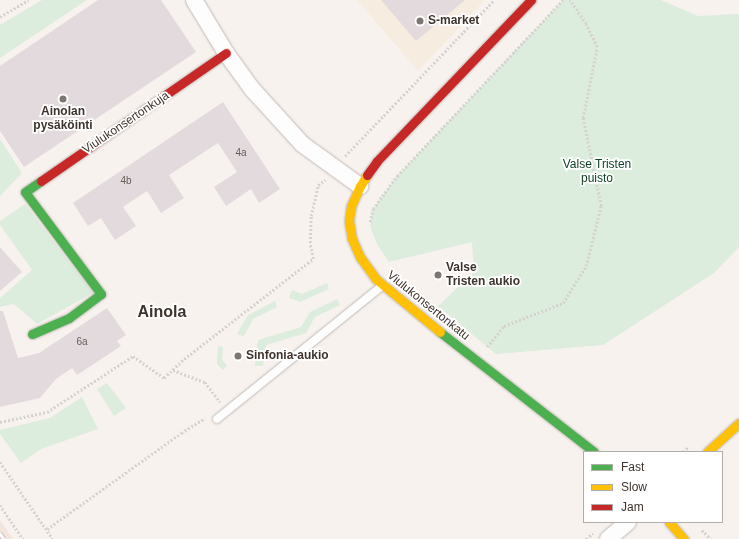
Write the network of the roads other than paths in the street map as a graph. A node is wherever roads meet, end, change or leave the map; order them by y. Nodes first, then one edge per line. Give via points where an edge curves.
1 (194, 0) edge
2 (531, 0) edge
3 (226, 53) junction
4 (360, 186) junction
5 (383, 285) junction
6 (32, 334) dead end
7 (217, 419) dead end
8 (739, 423) edge
9 (593, 451) edge
10 (708, 451) edge
11 (627, 523) edge
12 (670, 523) edge
13 (608, 539) edge
14 (684, 539) edge

1 - 3 street
2 - 4 street, Viulukonsertonkatu via 378,160
3 - 4 street via 252,89 330,174
3 - 6 street, Viulukonsertonkuja via 25,192 101,294 69,318
4 - 5 street, Viulukonsertonkatu via 351,206 348,221 352,239 360,257
5 - 7 lane
5 - 9 street, Viulukonsertonkatu via 416,314
8 - 10 street
11 - 13 street
12 - 14 street

